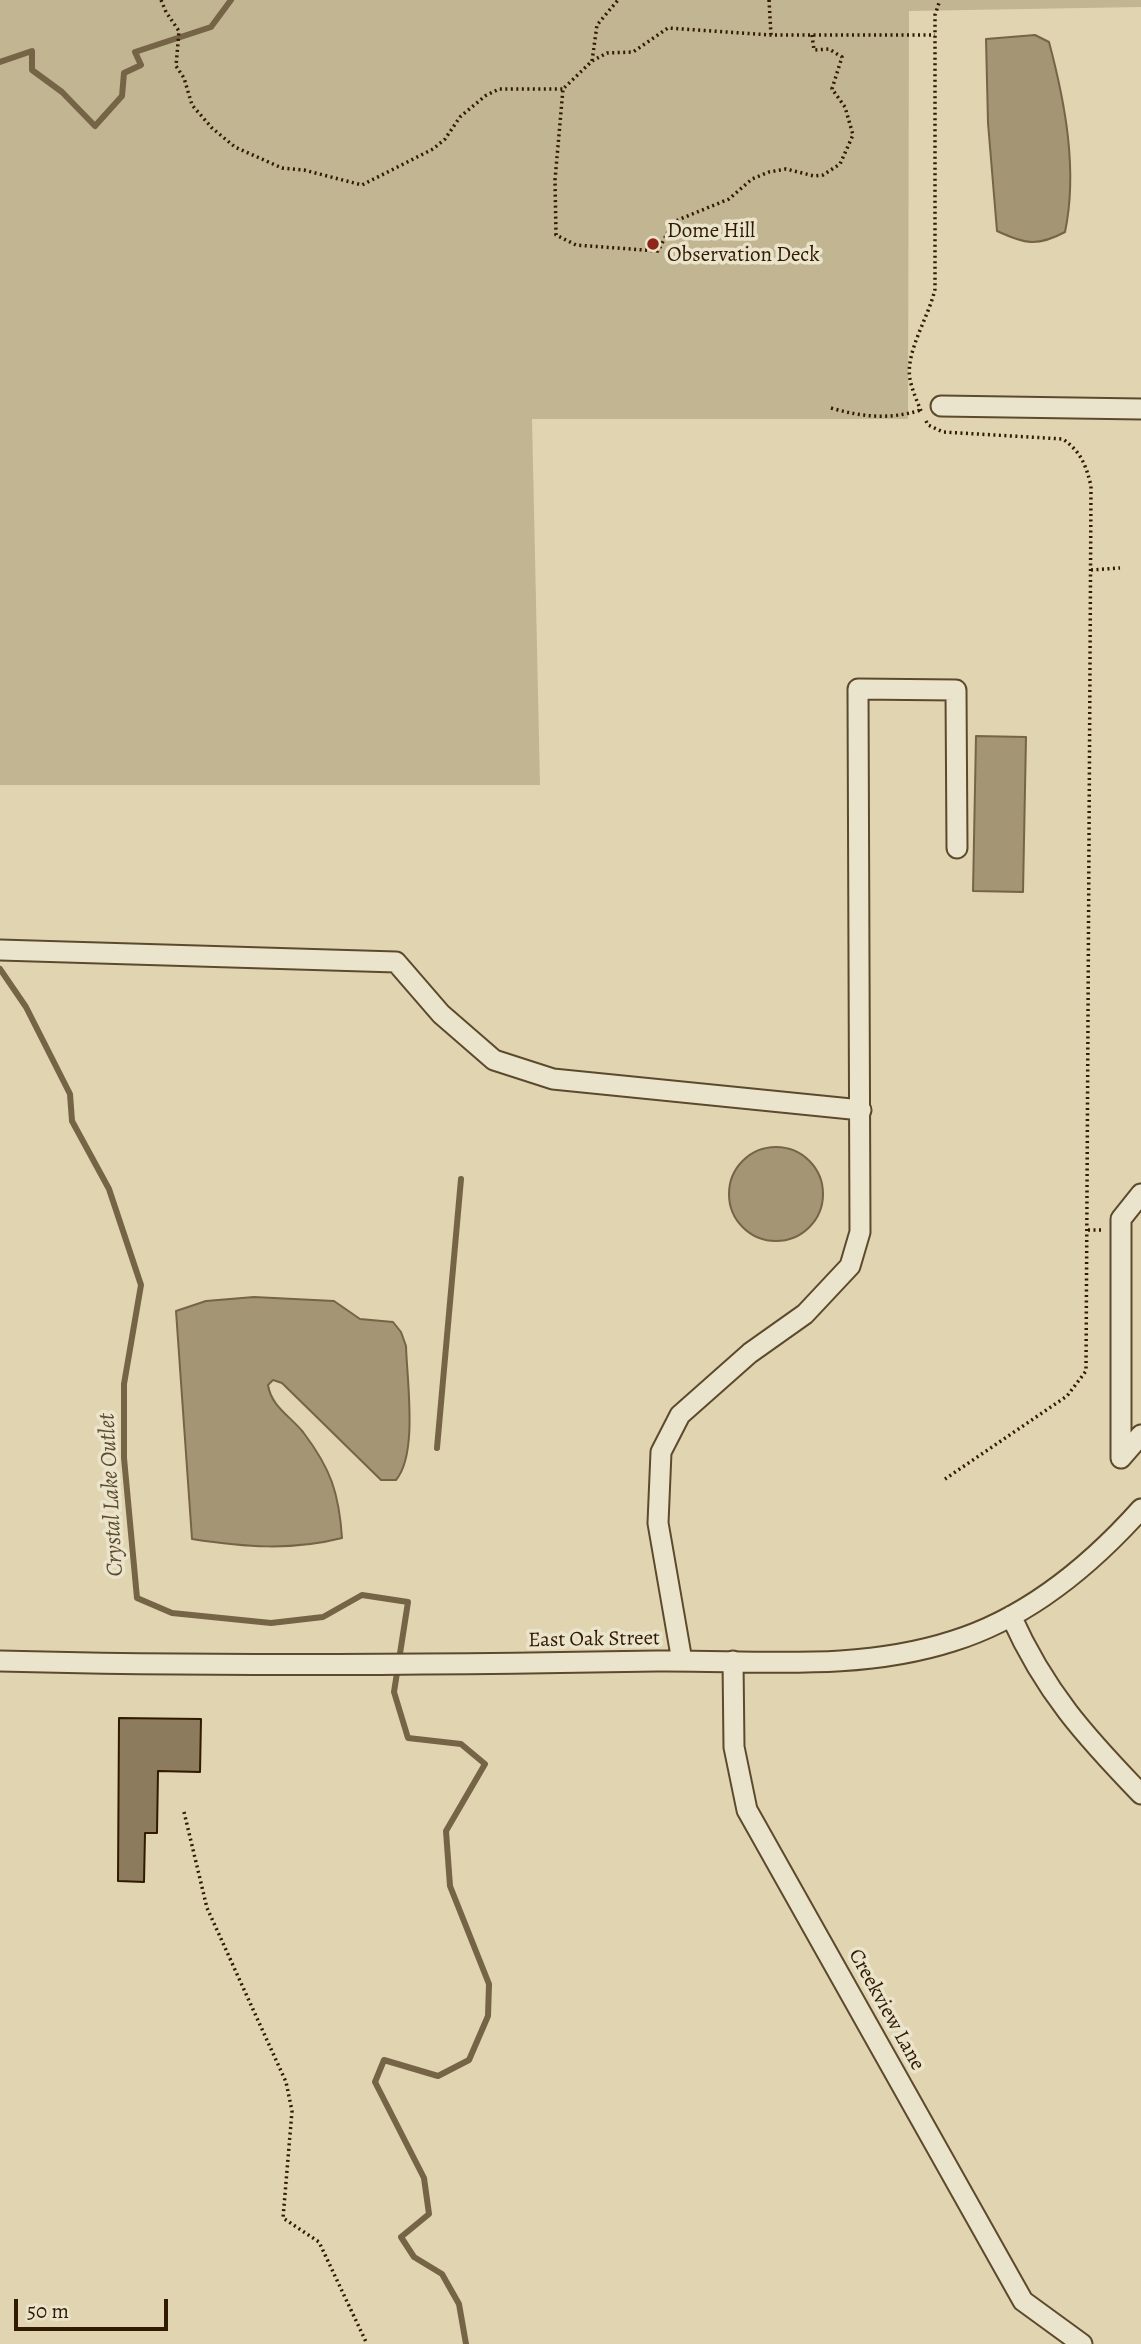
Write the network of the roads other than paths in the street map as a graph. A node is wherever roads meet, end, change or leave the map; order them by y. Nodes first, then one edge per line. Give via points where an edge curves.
1 (941, 406) dead end
2 (1141, 409) edge
3 (957, 848) dead end
4 (0, 950) edge
5 (860, 1110) junction
6 (1141, 1194) edge
7 (1141, 1435) edge
8 (1141, 1509) edge
9 (1012, 1616) junction
10 (0, 1661) edge
11 (682, 1661) junction
12 (733, 1661) junction
13 (1141, 1794) edge
14 (1082, 2344) edge

1 - 2 street
3 - 5 street via 956,690 858,689
4 - 5 street via 396,962 441,1014 495,1060 541,1076
5 - 11 street via 860,1232 850,1266 806,1314 750,1353 680,1415 661,1452 658,1523
6 - 7 street via 1121,1219 1121,1458
8 - 9 street, East Oak Street via 1090,1559
9 - 12 street, East Oak Street via 954,1641 871,1660
9 - 13 street via 1063,1709
10 - 11 street, East Oak Street via 454,1665
11 - 12 street, East Oak Street
12 - 14 street, Creekview Lane via 734,1747 747,1810 1023,2301

